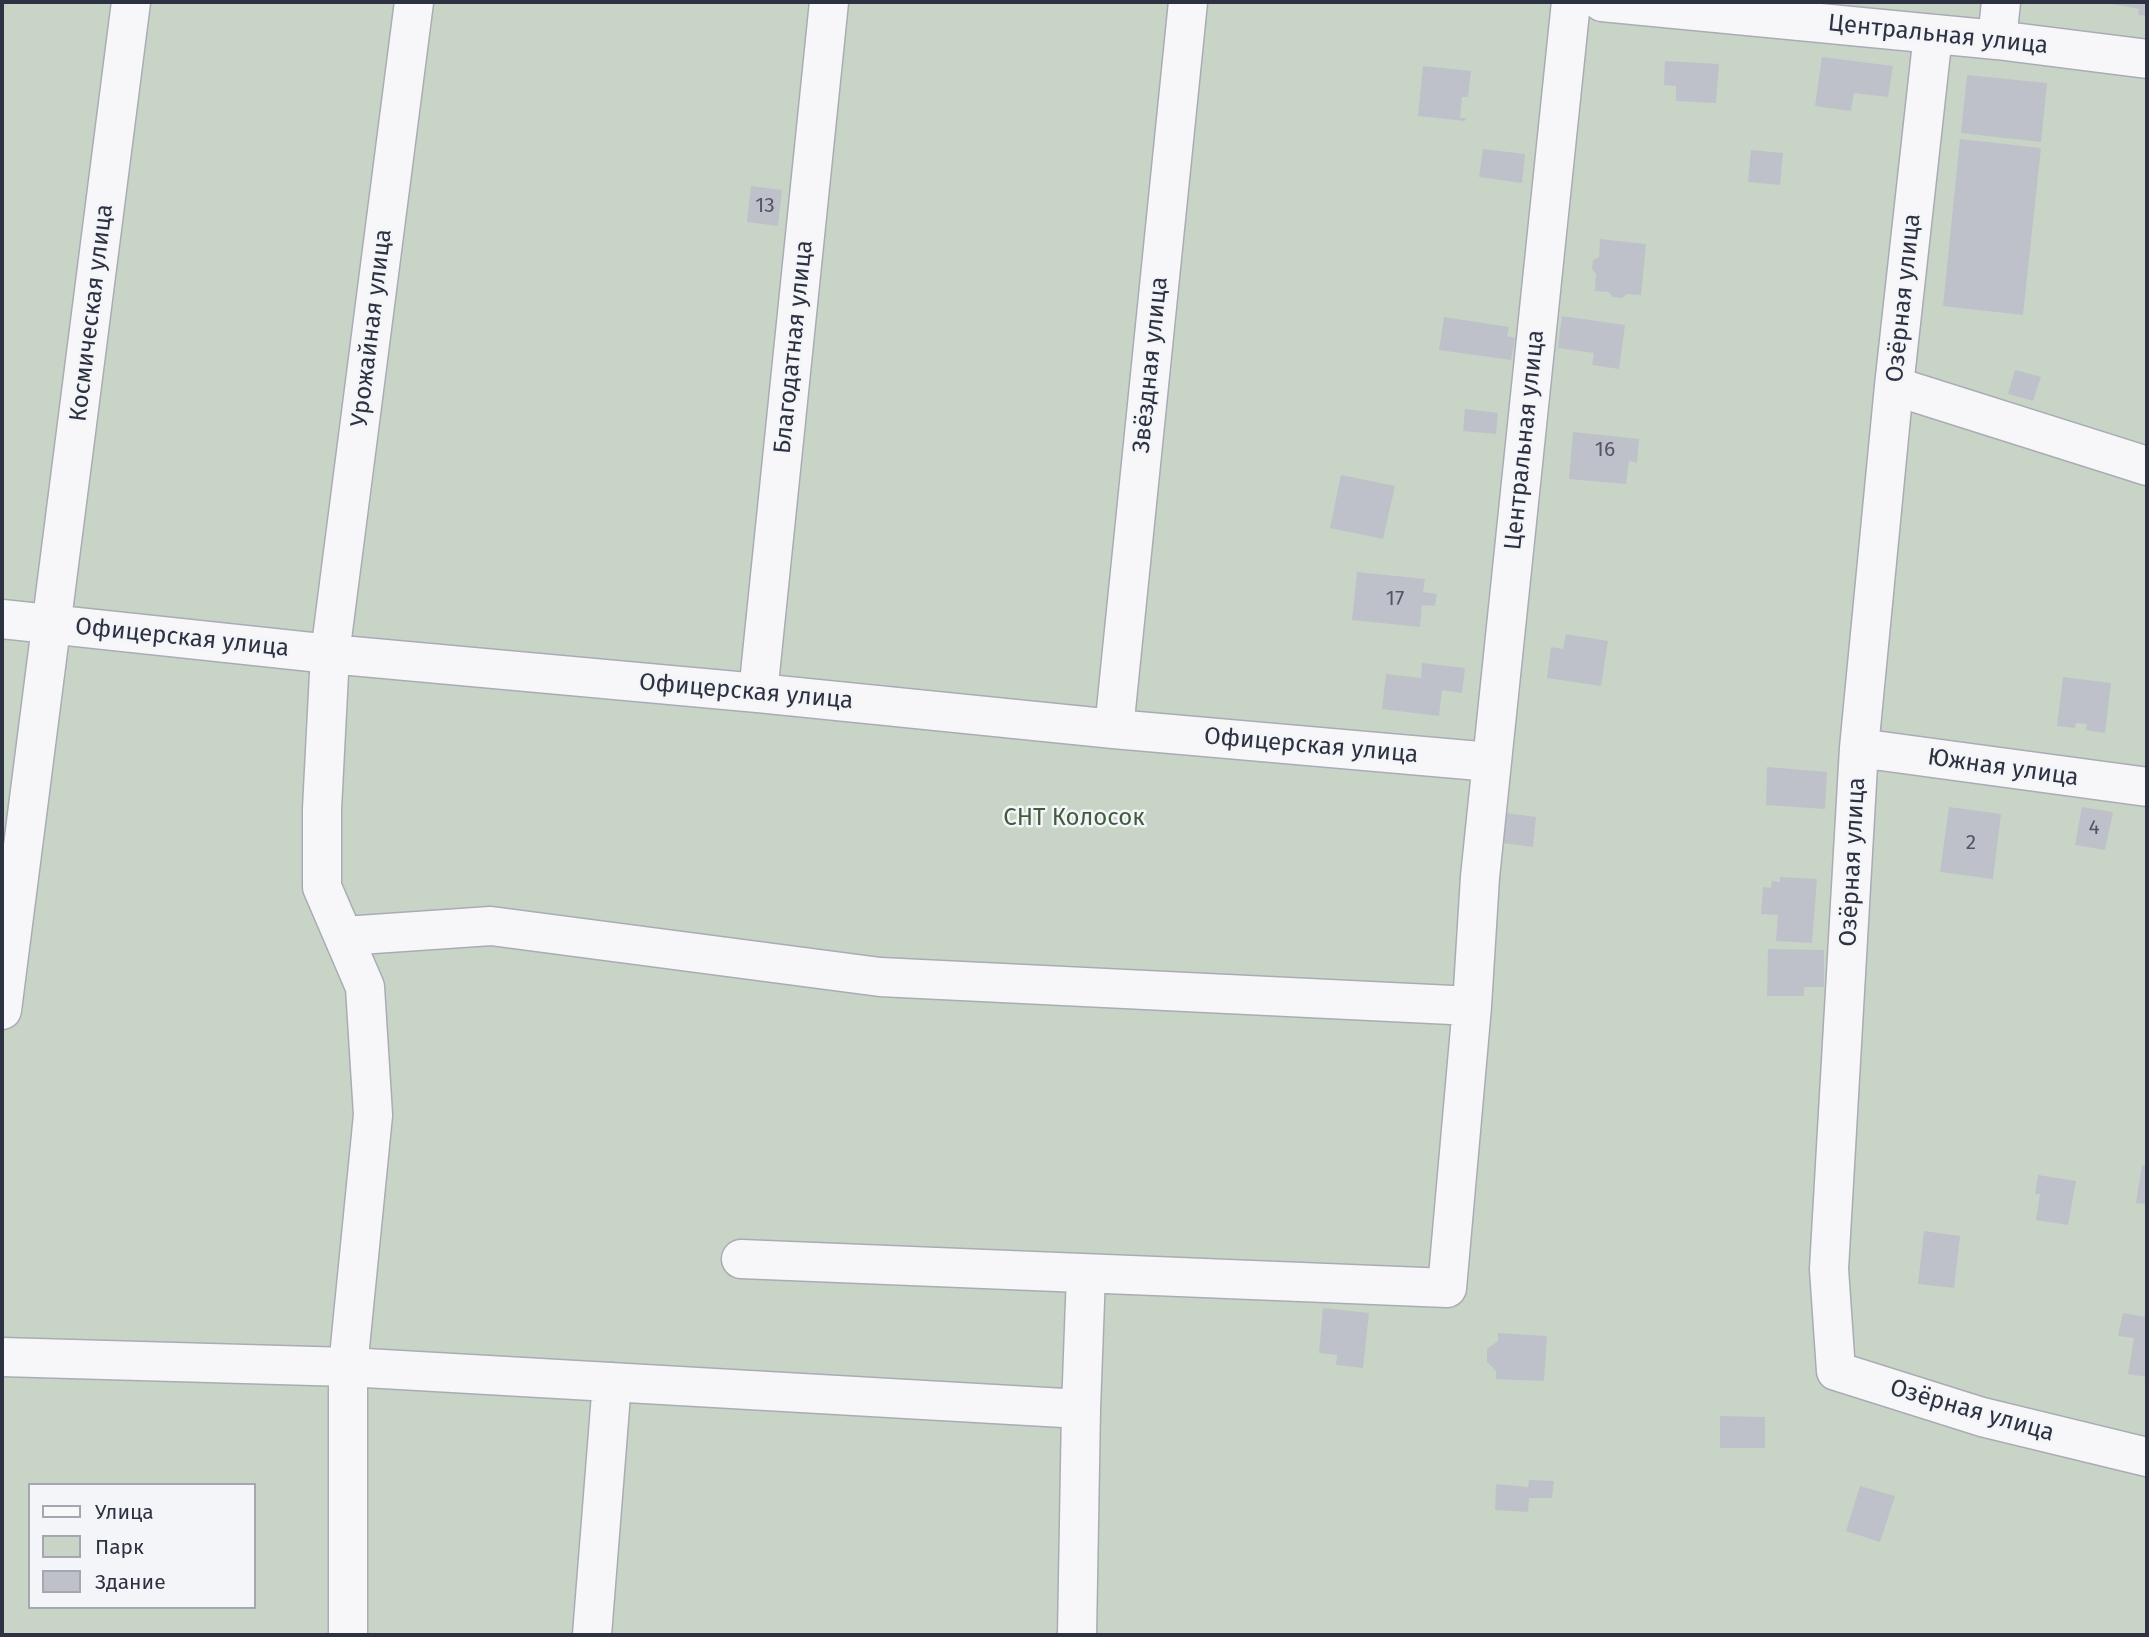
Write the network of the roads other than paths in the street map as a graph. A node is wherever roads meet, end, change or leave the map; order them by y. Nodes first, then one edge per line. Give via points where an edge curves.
1 (131, 2) edge
2 (414, 2) edge
3 (829, 2) edge
4 (1188, 2) edge
5 (1571, 2) edge
6 (1602, 2) edge
7 (2001, 2) edge
8 (1933, 34) junction
9 (1997, 40) junction
10 (2147, 59) edge
11 (1894, 386) junction
12 (2147, 466) edge
13 (2, 620) edge
14 (52, 623) junction
15 (330, 654) junction
16 (758, 693) junction
17 (1114, 729) junction
18 (1859, 748) junction
19 (1491, 762) junction
20 (2147, 787) edge
21 (344, 936) junction
22 (1472, 1006) junction
23 (2, 1010) edge
24 (741, 1259) dead end
25 (1086, 1275) junction
26 (2, 1357) edge
27 (348, 1367) junction
28 (612, 1382) junction
29 (1081, 1409) junction
30 (2147, 1457) edge
31 (348, 1635) edge
32 (592, 1635) edge
33 (1077, 1635) edge

1 - 14 street, Космическая улица
2 - 15 street, Урожайная улица
3 - 16 street, Благодатная улица
4 - 17 street, Звёздная улица
5 - 19 street, Центральная улица
6 - 8 street, Центральная улица
7 - 9 street
8 - 9 street, Центральная улица
8 - 11 street, Озёрная улица
9 - 10 street, Центральная улица
11 - 12 street
11 - 18 street, Озёрная улица
13 - 14 street, Офицерская улица
14 - 15 street, Офицерская улица
14 - 23 street, Космическая улица
15 - 16 street, Офицерская улица
15 - 21 street, Урожайная улица via 322,887
16 - 17 street, Офицерская улица
17 - 19 street, Офицерская улица
18 - 20 street, Южная улица
18 - 30 street, Озёрная улица via 1829,1269 1836,1371 1982,1417
19 - 22 street, Центральная улица
21 - 22 street via 491,926 880,977
21 - 27 street, Урожайная улица via 365,988 373,1115
22 - 25 street, Центральная улица via 1447,1288
24 - 25 street
25 - 29 street
26 - 27 street
27 - 28 street
27 - 31 street, Урожайная улица
28 - 29 street
28 - 32 street
29 - 33 street

